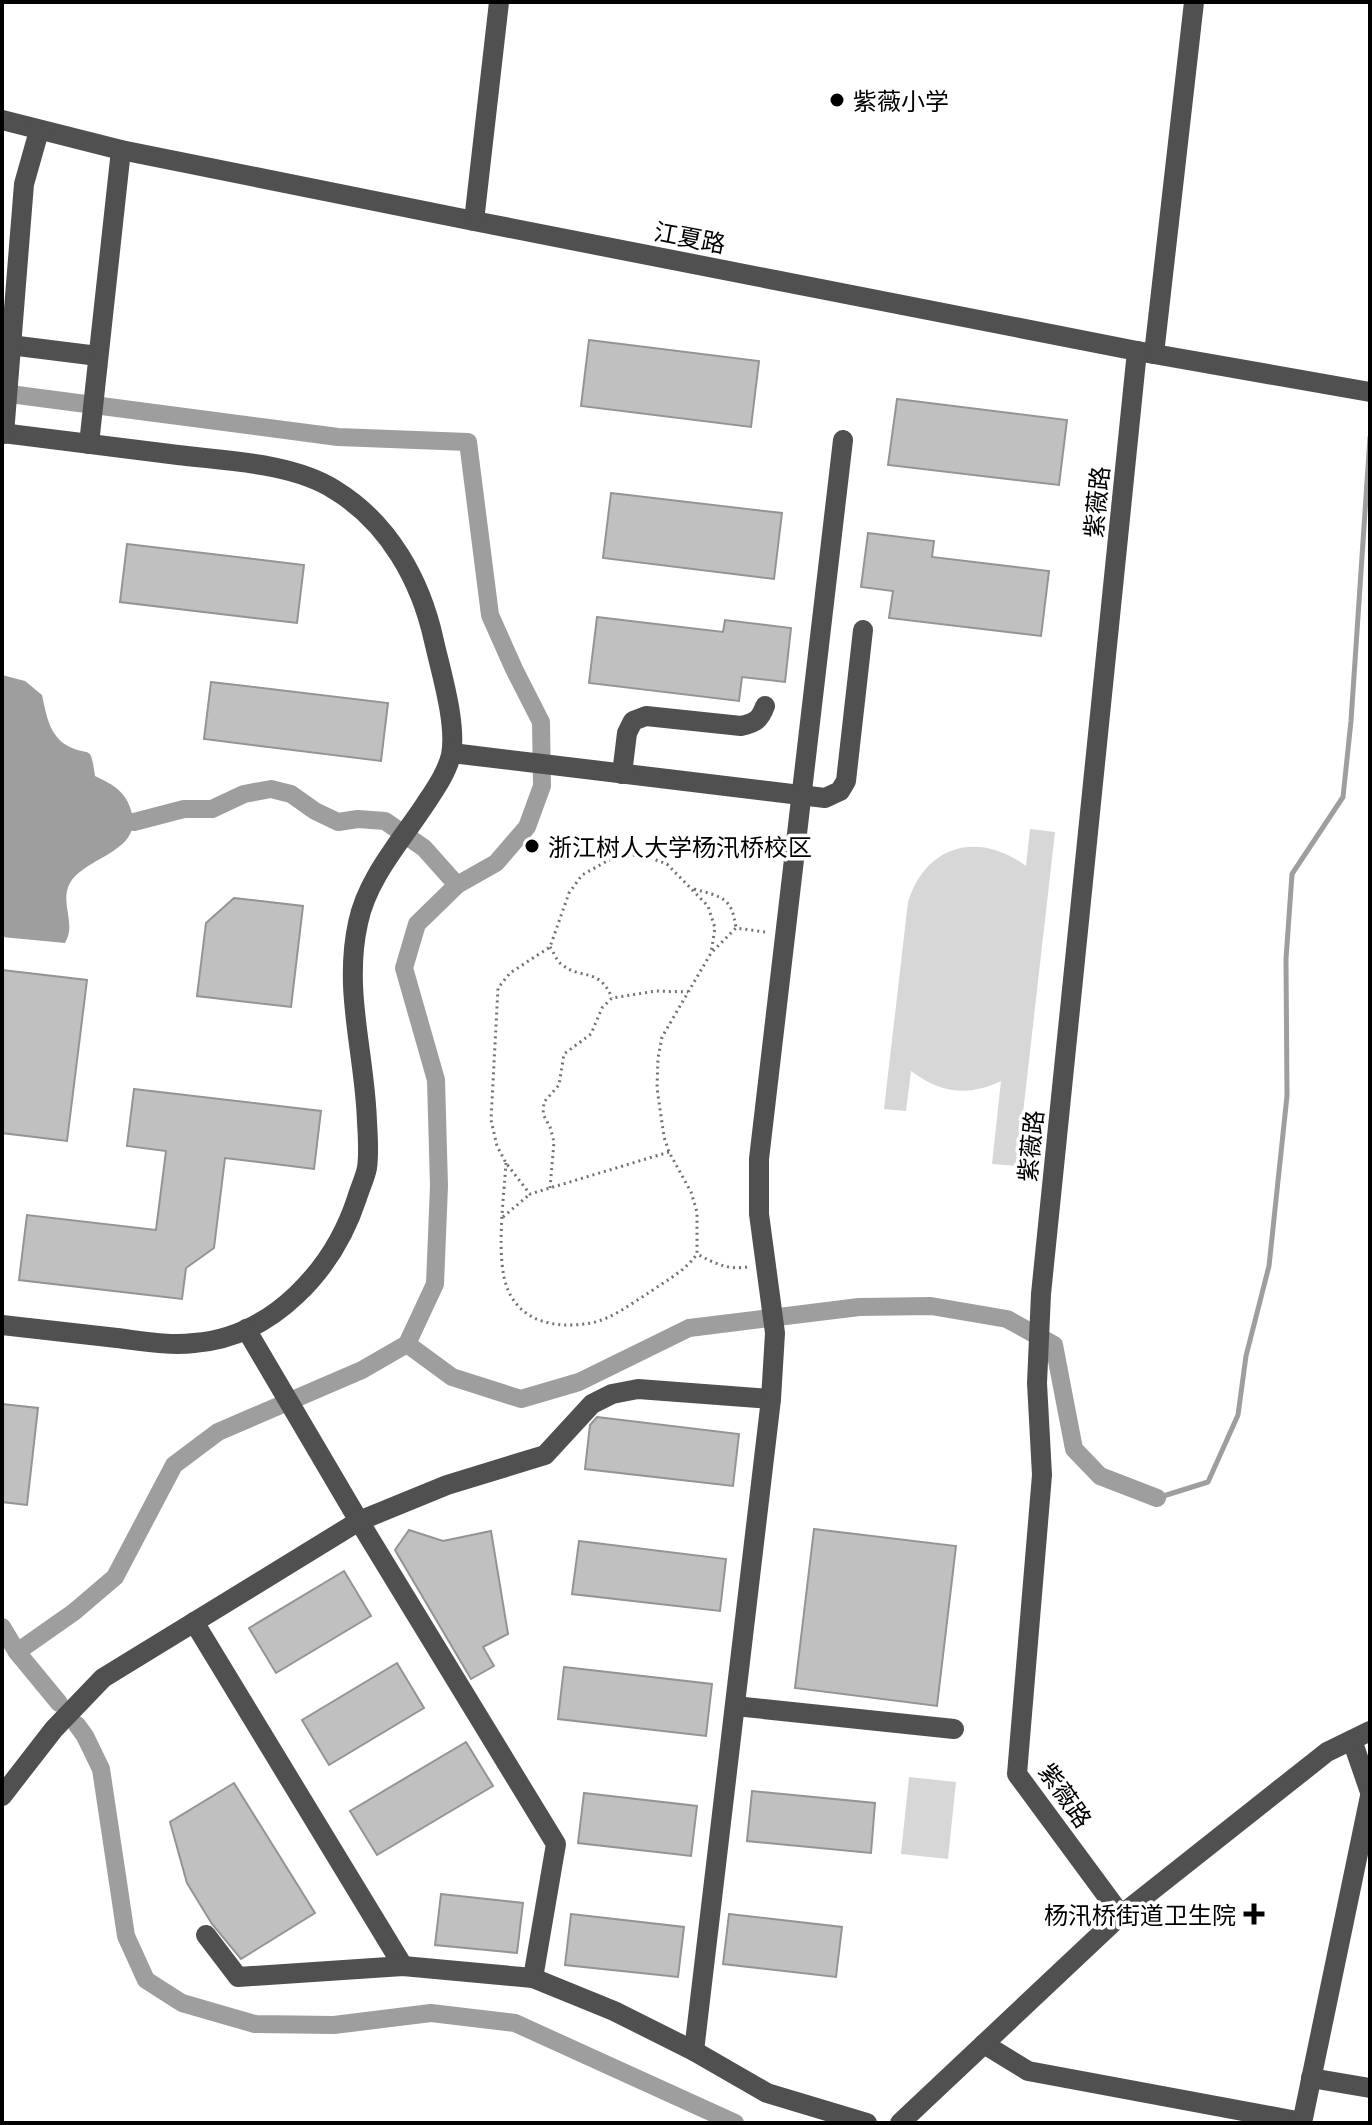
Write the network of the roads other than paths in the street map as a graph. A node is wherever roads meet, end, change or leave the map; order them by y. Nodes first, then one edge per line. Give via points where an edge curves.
1 (499, 2) edge
2 (1194, 2) edge
3 (2, 120) edge
4 (39, 131) junction
5 (121, 150) junction
6 (474, 221) junction
7 (2, 344) edge
8 (1146, 352) junction
9 (98, 356) junction
10 (1370, 392) edge
11 (3, 434) edge
12 (843, 440) dead end
13 (89, 444) junction
14 (863, 630) dead end
15 (765, 706) dead end
16 (452, 753) junction
17 (622, 774) junction
18 (802, 796) junction
19 (2, 1325) edge
20 (246, 1329) junction
21 (771, 1399) junction
22 (359, 1521) junction
23 (194, 1622) junction
24 (735, 1706) junction
25 (954, 1729) dead end
26 (1361, 1735) edge
27 (1370, 1794) edge
28 (2, 1796) edge
29 (1121, 1915) junction
30 (206, 1935) dead end
31 (403, 1966) junction
32 (533, 1978) junction
33 (984, 2044) junction
34 (694, 2051) junction
35 (1311, 2078) junction
36 (1370, 2088) edge
37 (867, 2123) edge
38 (900, 2123) edge
39 (1302, 2123) edge

1 - 6 street
2 - 8 street, 紫薇路
3 - 4 street, 江夏路
4 - 5 street, 江夏路
4 - 11 street via 24,184
5 - 6 street, 江夏路
5 - 9 street
6 - 8 street, 江夏路
7 - 9 street
8 - 10 street, 江夏路
8 - 29 street, 紫薇路 via 1041,1294 1037,1383 1042,1475 1017,1774
9 - 13 street
11 - 13 street
12 - 18 street
13 - 16 street via 301,474 335,490 367,516 413,576 448,701
14 - 18 street via 846,781 825,798
15 - 17 street via 761,718 741,726 646,716 633,721
16 - 17 street
16 - 20 street via 444,774 371,885 358,920 351,996 367,1119 367,1169 352,1215 331,1258 310,1282 276,1312
17 - 18 street
18 - 21 street via 759,1159 759,1214 775,1333
19 - 20 street via 194,1344
20 - 22 street
21 - 22 street via 638,1389 612,1394 592,1404 545,1455 447,1485
21 - 24 street
22 - 23 street
22 - 32 street via 556,1844
23 - 28 street via 103,1678 54,1729
23 - 31 street
24 - 25 street
24 - 34 street
26 - 27 street
26 - 29 street via 1327,1752
27 - 35 street
29 - 33 street
30 - 31 street via 238,1977
31 - 32 street
32 - 34 street
33 - 38 street
33 - 39 street via 1028,2071
34 - 37 street via 767,2093
35 - 36 street
35 - 39 street

